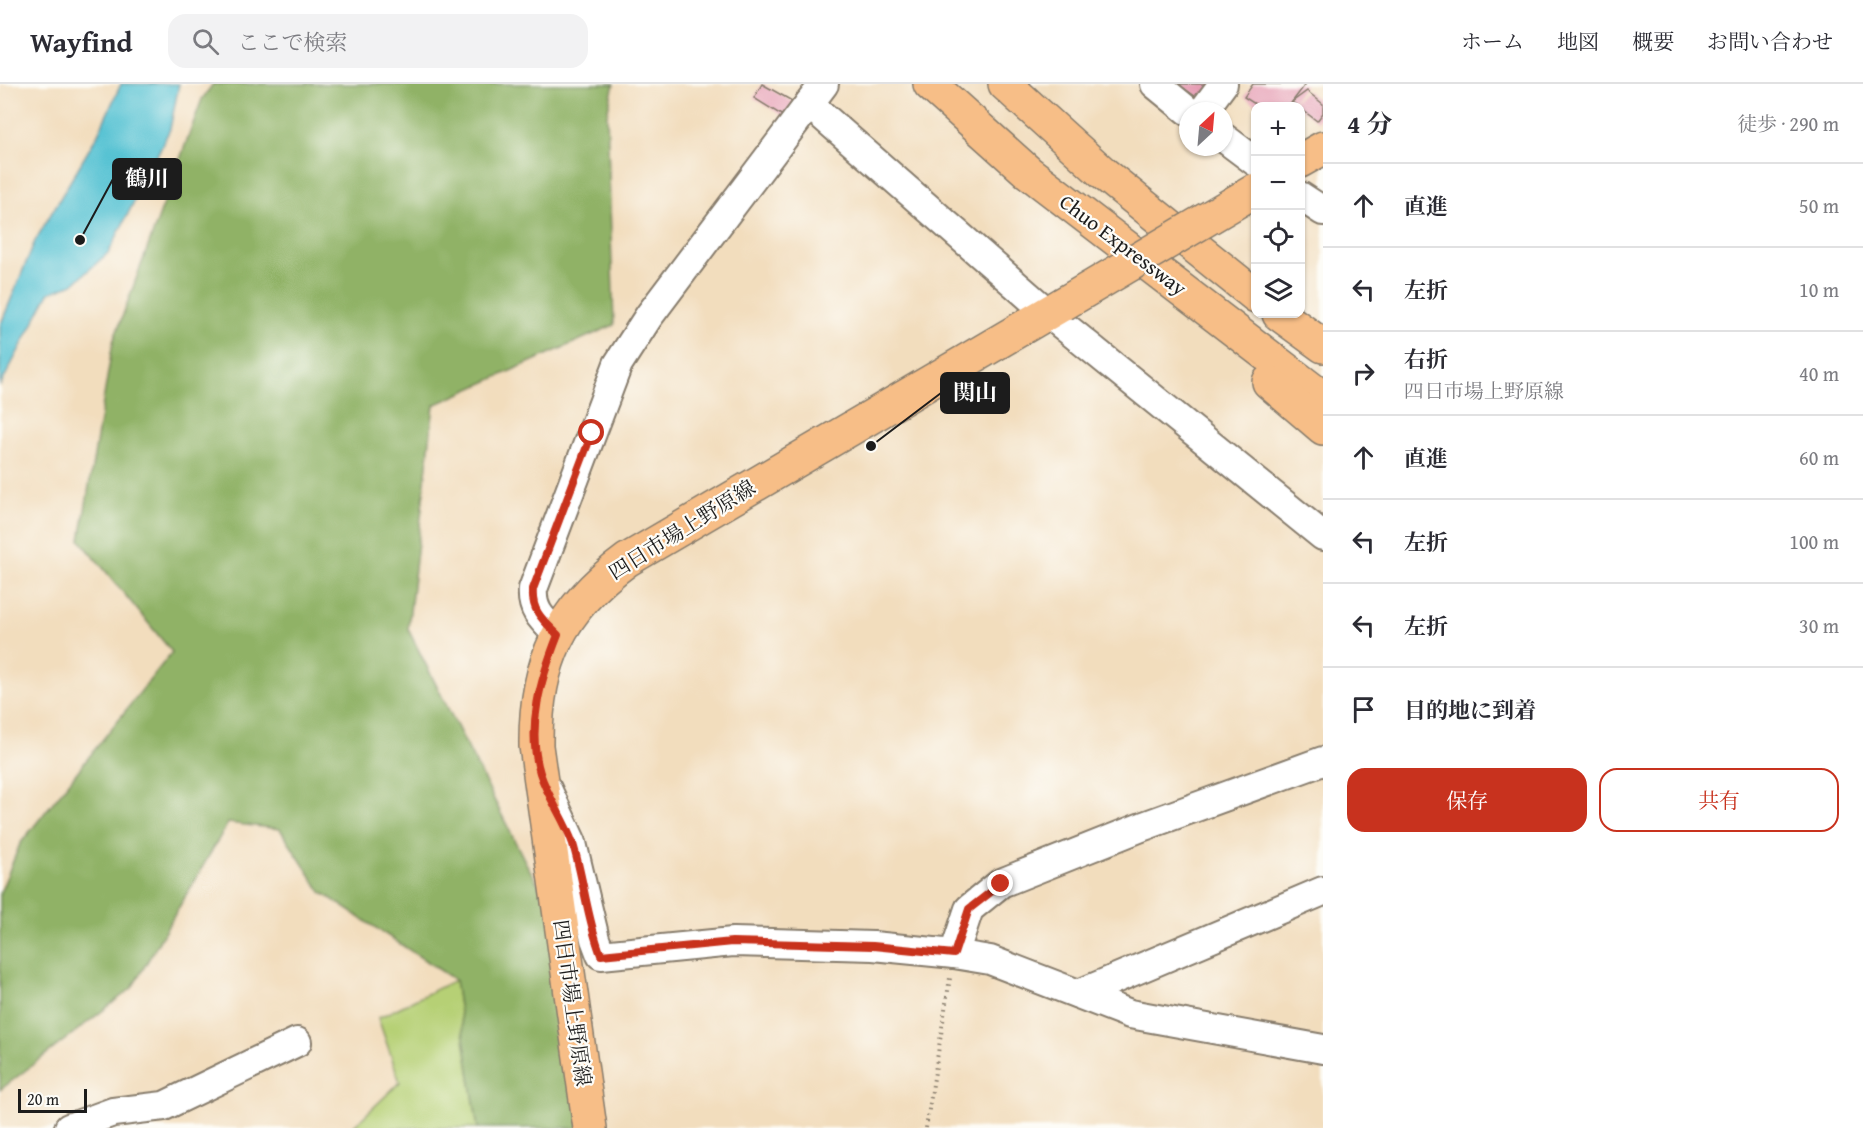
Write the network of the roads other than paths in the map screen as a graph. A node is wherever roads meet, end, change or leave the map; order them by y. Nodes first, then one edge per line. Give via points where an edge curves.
1 (930, 84) edge
2 (1005, 84) edge
3 (1155, 84) edge
4 (1223, 84) edge
5 (816, 94) edge
6 (1210, 102) edge
7 (1179, 104) edge
8 (1233, 145) edge
9 (1323, 148) edge
10 (1251, 158) edge
11 (1305, 158) edge
12 (1028, 172) junction
13 (1251, 193) edge
14 (1305, 199) edge
15 (1323, 211) edge
16 (1251, 292) edge
17 (1056, 309) junction
18 (1285, 318) edge
19 (1323, 346) edge
20 (1323, 398) edge
21 (1323, 428) edge
22 (1322, 532) edge
23 (558, 635) junction
24 (1323, 761) edge
25 (540, 773) junction
26 (1323, 891) edge
27 (954, 954) junction
28 (1079, 994) junction
29 (297, 1042) dead end
30 (1323, 1049) edge
31 (69, 1128) edge
32 (590, 1128) edge

1 - 12 main road, Chuo Expressway
2 - 16 main road, Chuo Expressway via 1103,173
3 - 7 street
4 - 6 street
5 - 17 street
5 - 23 street via 649,316 618,364 533,589 532,603 537,614
8 - 10 street
9 - 11 main road
12 - 20 main road, Chuo Expressway
12 - 21 main road
13 - 17 main road, 四日市場上野原線, bridge
14 - 15 street
17 - 22 street
17 - 23 main road, 四日市場上野原線 via 627,560 576,605
18 - 19 main road
23 - 25 main road, 四日市場上野原線 via 539,688 536,713
24 - 27 street via 1144,826 1001,884 969,909
25 - 27 street via 572,843 601,955 732,942 873,946
25 - 32 main road, 四日市場上野原線
26 - 28 street
27 - 28 street via 990,960
28 - 30 street via 1130,1014
29 - 31 street via 164,1106 113,1112

